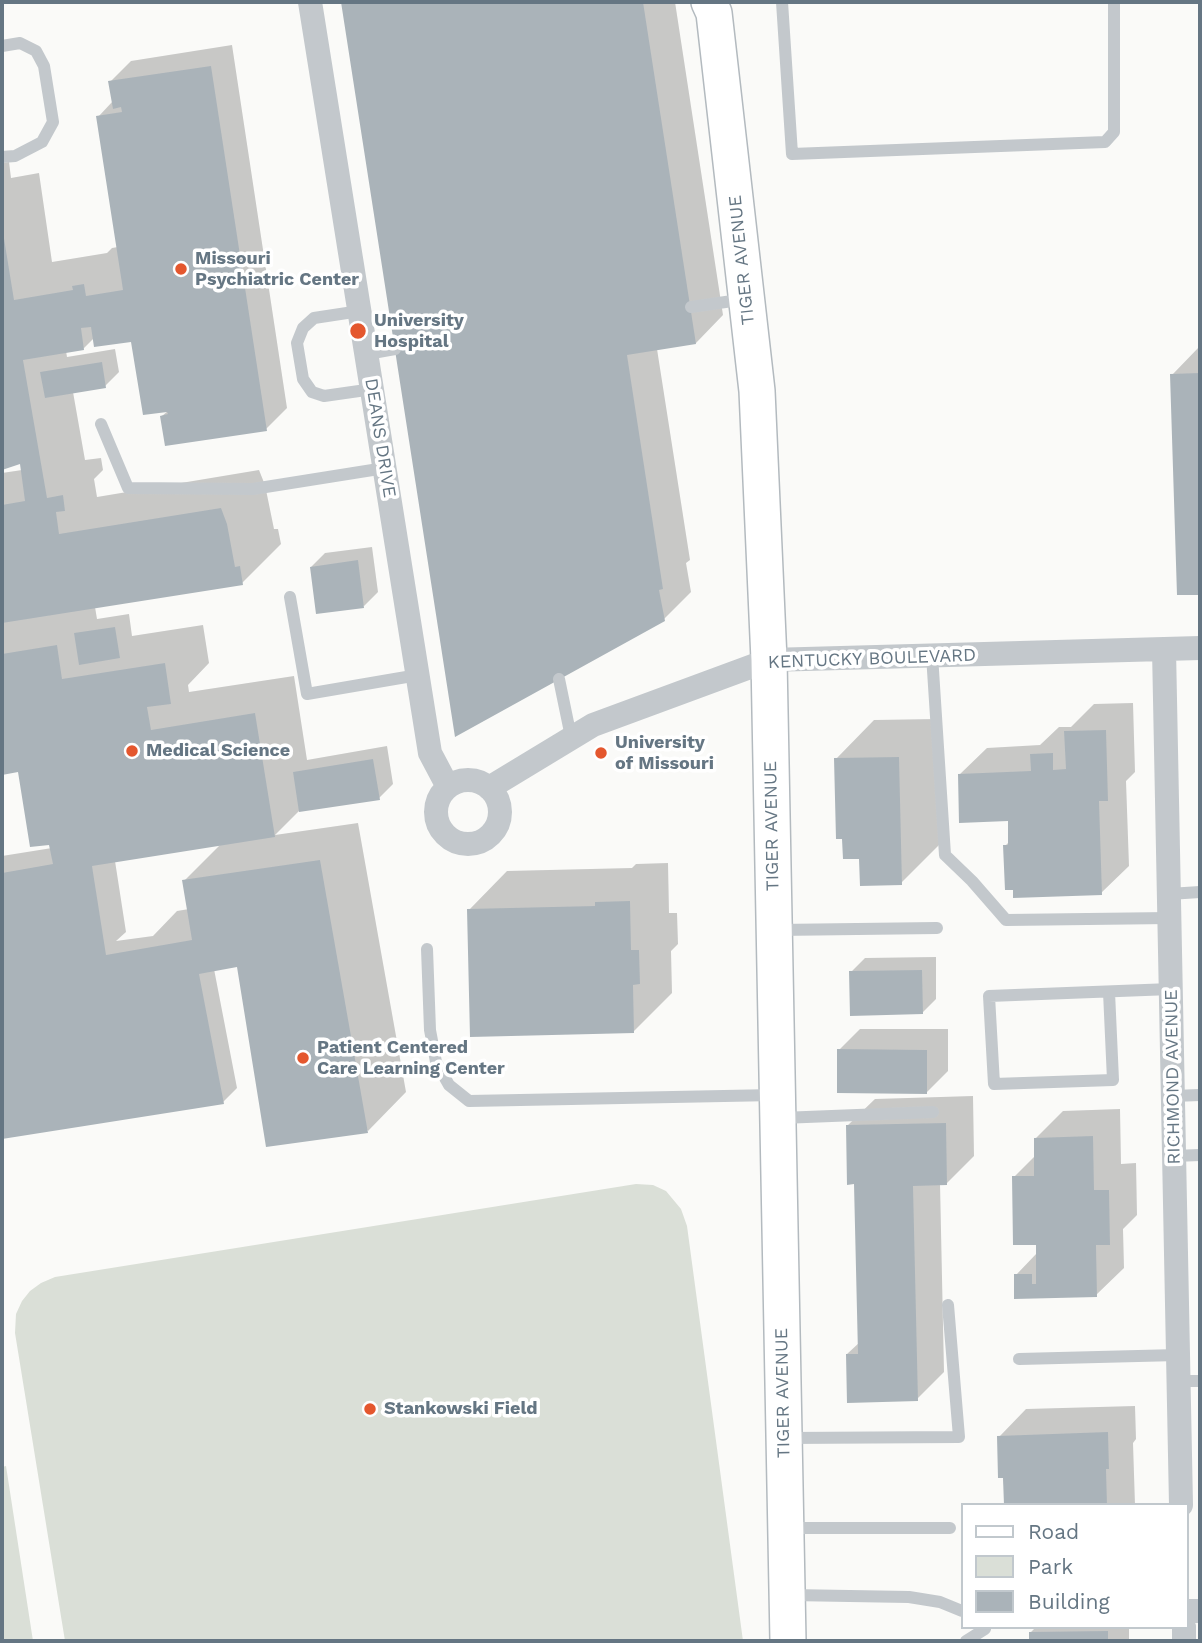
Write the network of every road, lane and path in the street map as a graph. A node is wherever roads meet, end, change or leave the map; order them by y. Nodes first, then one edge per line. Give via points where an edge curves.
1 (310, 2) edge
2 (782, 2) edge
3 (1114, 2) edge
4 (713, 6) edge
5 (2, 46) edge
6 (2, 157) edge
7 (746, 299) junction
8 (691, 307) dead end
9 (360, 311) junction
10 (395, 349) dead end
11 (367, 354) junction
12 (373, 389) junction
13 (101, 424) dead end
14 (385, 468) junction
15 (290, 597) dead end
16 (1200, 648) edge
17 (1164, 649) junction
18 (932, 655) junction
19 (769, 660) junction
20 (418, 675) junction
21 (559, 679) dead end
22 (571, 737) junction
23 (448, 787) junction
24 (489, 788) junction
25 (1200, 892) edge
26 (1169, 906) junction
27 (937, 928) dead end
28 (774, 930) junction
29 (426, 949) dead end
30 (1171, 989) junction
31 (1109, 992) junction
32 (1200, 1095) edge
33 (1173, 1096) junction
34 (777, 1106) junction
35 (933, 1112) dead end
36 (1200, 1155) edge
37 (1174, 1156) junction
38 (948, 1305) dead end
39 (1178, 1354) junction
40 (1019, 1359) dead end
41 (1189, 1381) edge
42 (784, 1438) junction
43 (1181, 1503) edge
44 (785, 1528) junction
45 (950, 1528) dead end
46 (787, 1595) junction
47 (960, 1610) edge
48 (984, 1629) edge
49 (788, 1641) edge
50 (966, 1641) edge

1 - 9 street, DEANS DRIVE
2 - 3 lane via 792,154 1105,142 1114,132
4 - 7 street, TIGER AVENUE
5 - 6 lane via 20,43 36,51 44,66 53,122 42,142 15,156
7 - 8 lane
7 - 19 street, TIGER AVENUE via 757,391
9 - 11 street, DEANS DRIVE
9 - 12 lane via 314,318 297,343 303,379 312,392 324,396
10 - 11 lane
11 - 12 street, DEANS DRIVE
12 - 14 street, DEANS DRIVE
13 - 14 lane via 128,488 253,489
14 - 20 street, DEANS DRIVE
15 - 20 lane via 307,694
16 - 17 street, KENTUCKY BOULEVARD
17 - 18 street, KENTUCKY BOULEVARD
17 - 26 street, RICHMOND AVENUE
18 - 19 street, KENTUCKY BOULEVARD
18 - 26 lane via 944,855 1006,920
19 - 22 street, KENTUCKY BOULEVARD
19 - 28 street, TIGER AVENUE
20 - 23 street, DEANS DRIVE via 430,753
21 - 22 lane
22 - 24 street, KENTUCKY BOULEVARD
23 - 24 street via 465,780
23 - 24 street via 438,797 436,819 447,838 466,845 485,840 498,824 499,804
25 - 26 lane
26 - 30 street, RICHMOND AVENUE
27 - 28 lane
28 - 34 street, TIGER AVENUE
29 - 34 lane via 436,1062 449,1085 469,1101
30 - 31 lane
30 - 33 street, RICHMOND AVENUE
31 - 31 lane via 989,996 994,1084 1113,1080
32 - 33 lane
33 - 37 street, RICHMOND AVENUE
34 - 35 lane
34 - 42 street, TIGER AVENUE
36 - 37 lane
37 - 39 street, RICHMOND AVENUE
38 - 42 lane via 959,1437
39 - 40 lane
39 - 41 street, RICHMOND AVENUE
41 - 43 street, RICHMOND AVENUE
42 - 44 street, TIGER AVENUE
44 - 45 lane
44 - 46 street, TIGER AVENUE
46 - 47 lane via 909,1597
46 - 49 street, TIGER AVENUE
48 - 50 lane

